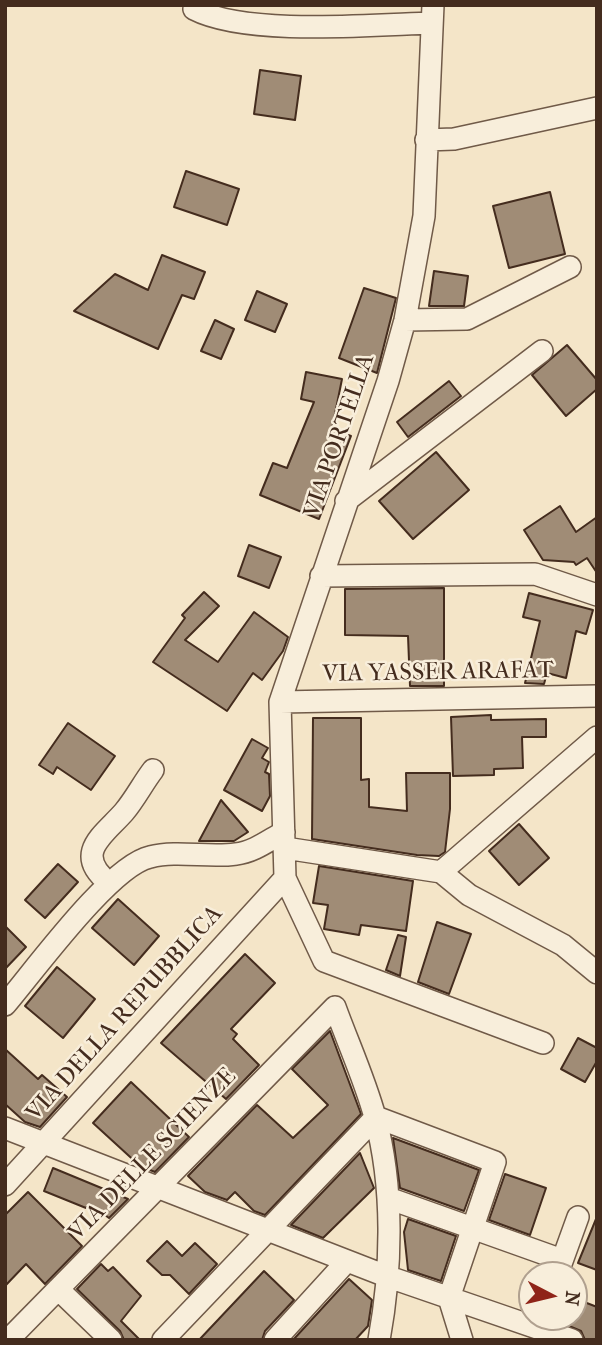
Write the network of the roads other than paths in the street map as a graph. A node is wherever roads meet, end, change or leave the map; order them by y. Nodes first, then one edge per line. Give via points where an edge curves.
1 (194, 9) dead end
2 (432, 14) edge
3 (597, 108) edge
4 (426, 140) junction
5 (570, 267) dead end
6 (405, 320) junction
7 (542, 351) dead end
8 (346, 500) junction
9 (321, 576) junction
10 (597, 595) edge
11 (597, 696) edge
12 (280, 702) junction
13 (597, 737) edge
14 (153, 770) dead end
15 (285, 840) junction
16 (441, 872) junction
17 (285, 878) junction
18 (109, 883) junction
19 (597, 973) edge
20 (5, 1005) edge
21 (543, 1043) dead end
22 (376, 1117) junction
23 (5, 1128) edge
24 (44, 1142) junction
25 (5, 1185) edge
26 (159, 1187) junction
27 (388, 1198) junction
28 (578, 1217) dead end
29 (472, 1228) junction
30 (267, 1230) junction
31 (347, 1261) junction
32 (546, 1261) edge
33 (562, 1261) edge
34 (386, 1276) junction
35 (58, 1289) junction
36 (449, 1298) junction
37 (518, 1321) edge
38 (548, 1331) edge
39 (9, 1340) edge
40 (111, 1340) edge
41 (163, 1340) edge
42 (275, 1340) edge
43 (379, 1340) edge
44 (462, 1340) edge
45 (572, 1340) edge

1 - 2 street via 212,18 302,27
2 - 4 street, VIA PORTELLA
3 - 4 street via 454,139
4 - 6 street, VIA PORTELLA via 424,216
5 - 6 street via 467,319
6 - 8 street, VIA PORTELLA
7 - 8 street
8 - 9 street, VIA PORTELLA
9 - 10 street via 535,575
9 - 12 street, VIA PORTELLA
11 - 12 street, VIA YASSER ARAFAT
12 - 15 street, VIA PORTELLA
13 - 16 street
14 - 18 street via 97,841 93,862 96,872
15 - 16 street
15 - 17 street, VIA PORTELLA
15 - 18 street via 237,854 150,856
16 - 19 street via 470,895 563,946
17 - 21 street via 324,961
17 - 24 street, VIA DELLA REPUBBLICA
18 - 20 street
22 - 26 street, VIA DELLE SCIENZE via 335,1007
22 - 27 street
22 - 29 street via 495,1162
22 - 30 street
23 - 24 street
24 - 25 street, VIA DELLA REPUBBLICA
24 - 26 street
26 - 30 street
26 - 35 street, VIA DELLE SCIENZE
27 - 29 street
27 - 34 street
28 - 33 street
29 - 32 street
29 - 36 street
30 - 31 street
30 - 41 street
31 - 34 street
31 - 42 street
34 - 36 street
34 - 43 street
35 - 39 street, VIA DELLE SCIENZE
35 - 40 street
36 - 37 street
36 - 44 street
38 - 45 street

